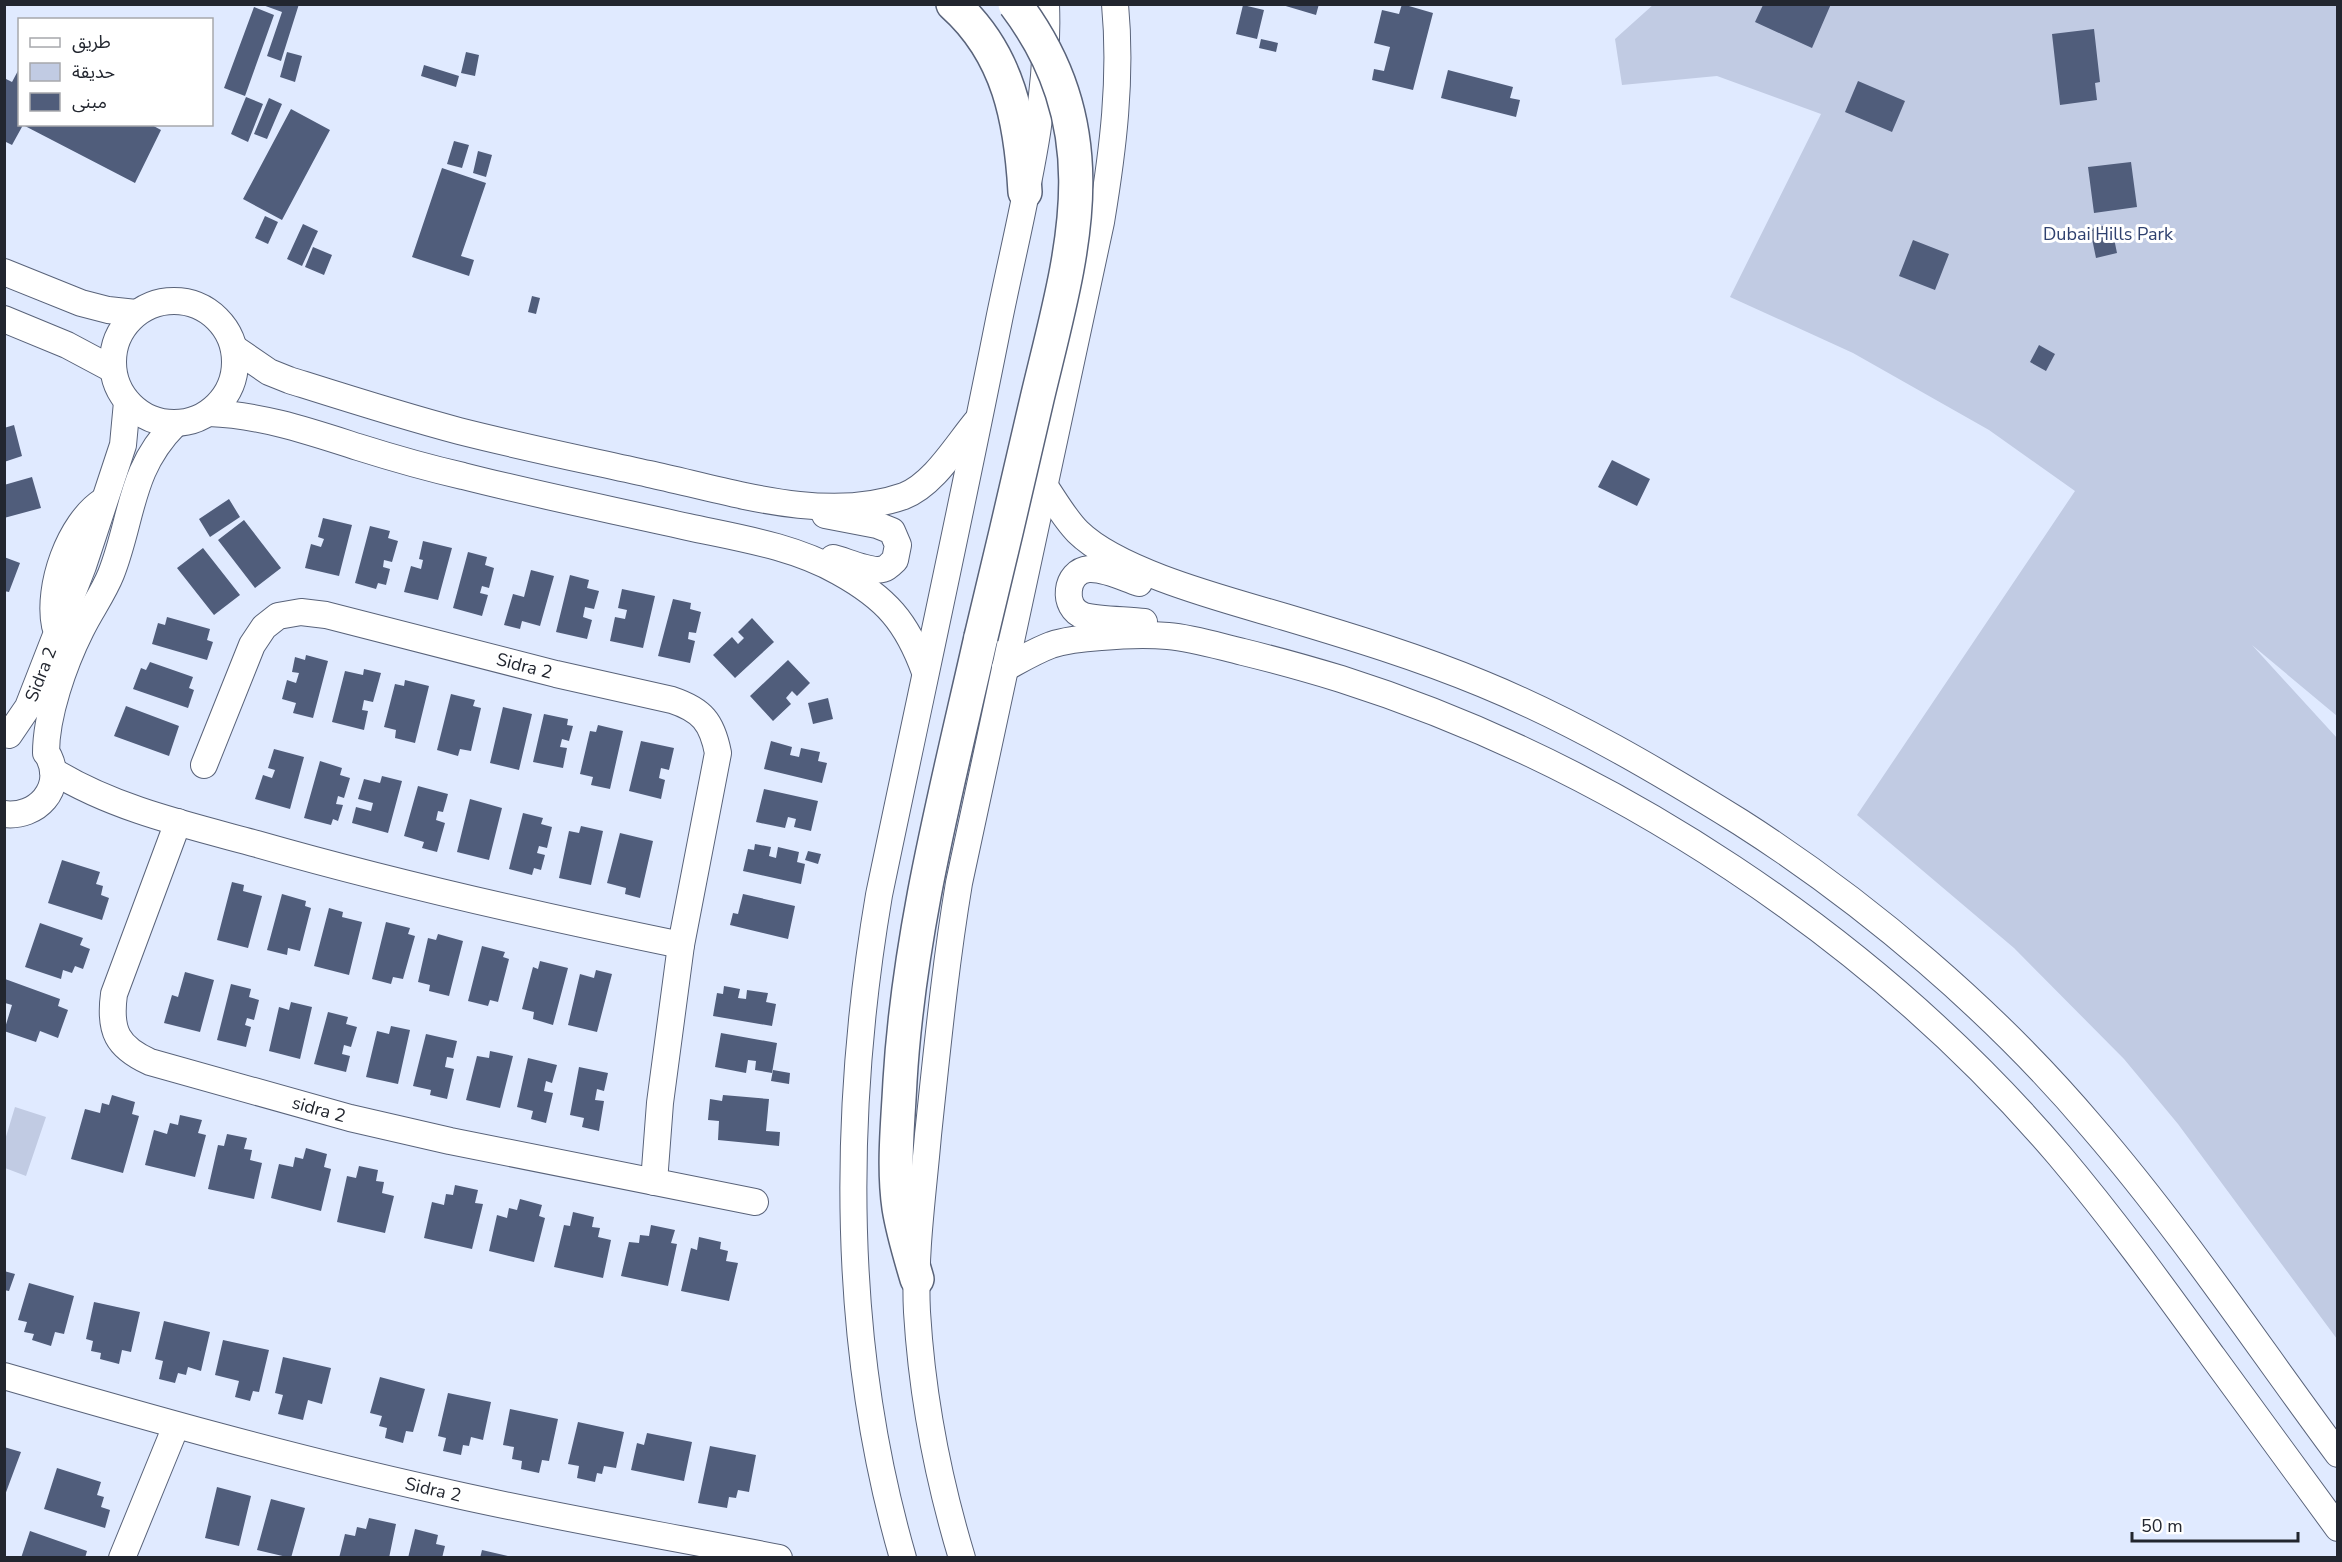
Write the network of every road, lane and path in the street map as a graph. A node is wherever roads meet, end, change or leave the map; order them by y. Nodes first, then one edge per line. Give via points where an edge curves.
1 (953, 4) edge
2 (1016, 4) edge
3 (1046, 4) edge
4 (1114, 4) edge
5 (1025, 192) junction
6 (4, 272) edge
7 (136, 313) junction
8 (4, 319) edge
9 (234, 348) junction
10 (112, 369) junction
11 (127, 402) junction
12 (208, 413) junction
13 (980, 417) junction
14 (175, 424) junction
15 (1044, 485) junction
16 (798, 505) junction
17 (808, 557) junction
18 (1229, 600) junction
19 (1212, 644) junction
20 (1005, 668) junction
21 (925, 672) junction
22 (7, 736) edge
23 (49, 762) junction
24 (204, 765) dead end
25 (45, 799) junction
26 (108, 800) junction
27 (4, 814) edge
28 (178, 822) junction
29 (681, 945) junction
30 (654, 1182) junction
31 (755, 1202) dead end
32 (917, 1279) junction
33 (2272, 1365) junction
34 (4, 1376) edge
35 (2236, 1389) junction
36 (176, 1426) junction
37 (2337, 1455) edge
38 (2337, 1528) edge
39 (695, 1549) edge
40 (122, 1557) edge
41 (779, 1557) edge
42 (903, 1557) edge
43 (962, 1557) edge

1 - 5 main road via 991,51 1004,77 1020,133
2 - 32 main road, bridge via 1050,59 1061,89 1075,150 1076,203 1065,279 927,871 910,977 902,1048 897,1168 899,1206
3 - 5 street via 1043,88
4 - 15 street via 1118,60 1112,157
5 - 13 street
6 - 7 street via 81,303
7 - 9 street via 159,302 183,300 206,309 224,326
7 - 10 street via 117,338
8 - 10 street
9 - 12 street via 231,385 222,401
9 - 16 street via 269,372 289,380 458,430
10 - 11 street
11 - 14 street via 140,414
11 - 22 street, Sidra 2 via 123,445 79,577 28,707
12 - 14 street
12 - 17 street via 276,422 452,474
13 - 16 street via 925,483 905,495 860,504
13 - 21 street
14 - 23 street via 162,437 142,471 111,574 80,632 51,710
15 - 18 street via 1079,533 1097,546 1142,570
15 - 20 street
16 - 17 street via 892,531 898,545 895,560 882,569
17 - 21 street via 839,572 884,603 902,622
18 - 19 street via 1201,601 1089,569 1072,580 1069,601 1084,616 1179,628
18 - 33 street via 1394,650 1486,685 1575,727 1726,814 1825,882 1920,955 2009,1038 2091,1125 2155,1204
19 - 20 street via 1172,636 1092,638 1051,645
19 - 35 street via 1384,693 1549,762 1695,845 1801,917 1892,989 1977,1068 2057,1153 2130,1243
20 - 32 street via 945,967
21 - 42 street via 867,967 853,1185 855,1257 870,1401
22 - 23 street via 30,739
23 - 25 street via 53,781
23 - 26 street
24 - 29 street, Sidra 2 via 252,645 264,627 278,616 301,612 689,706 705,718 718,753
25 - 26 street
25 - 27 street via 27,813
26 - 28 street
28 - 29 street via 378,877
28 - 30 street, sidra 2 via 114,994 111,1016 117,1037 131,1053 161,1066 350,1118
29 - 30 street, Sidra 2
30 - 31 street, sidra 2
32 - 43 street via 920,1351 932,1433
33 - 35 street via 2251,1373
33 - 37 street
34 - 36 street, Sidra 2
35 - 38 street
36 - 39 street, Sidra 2 via 304,1460
36 - 40 street
39 - 41 street, Sidra 2

